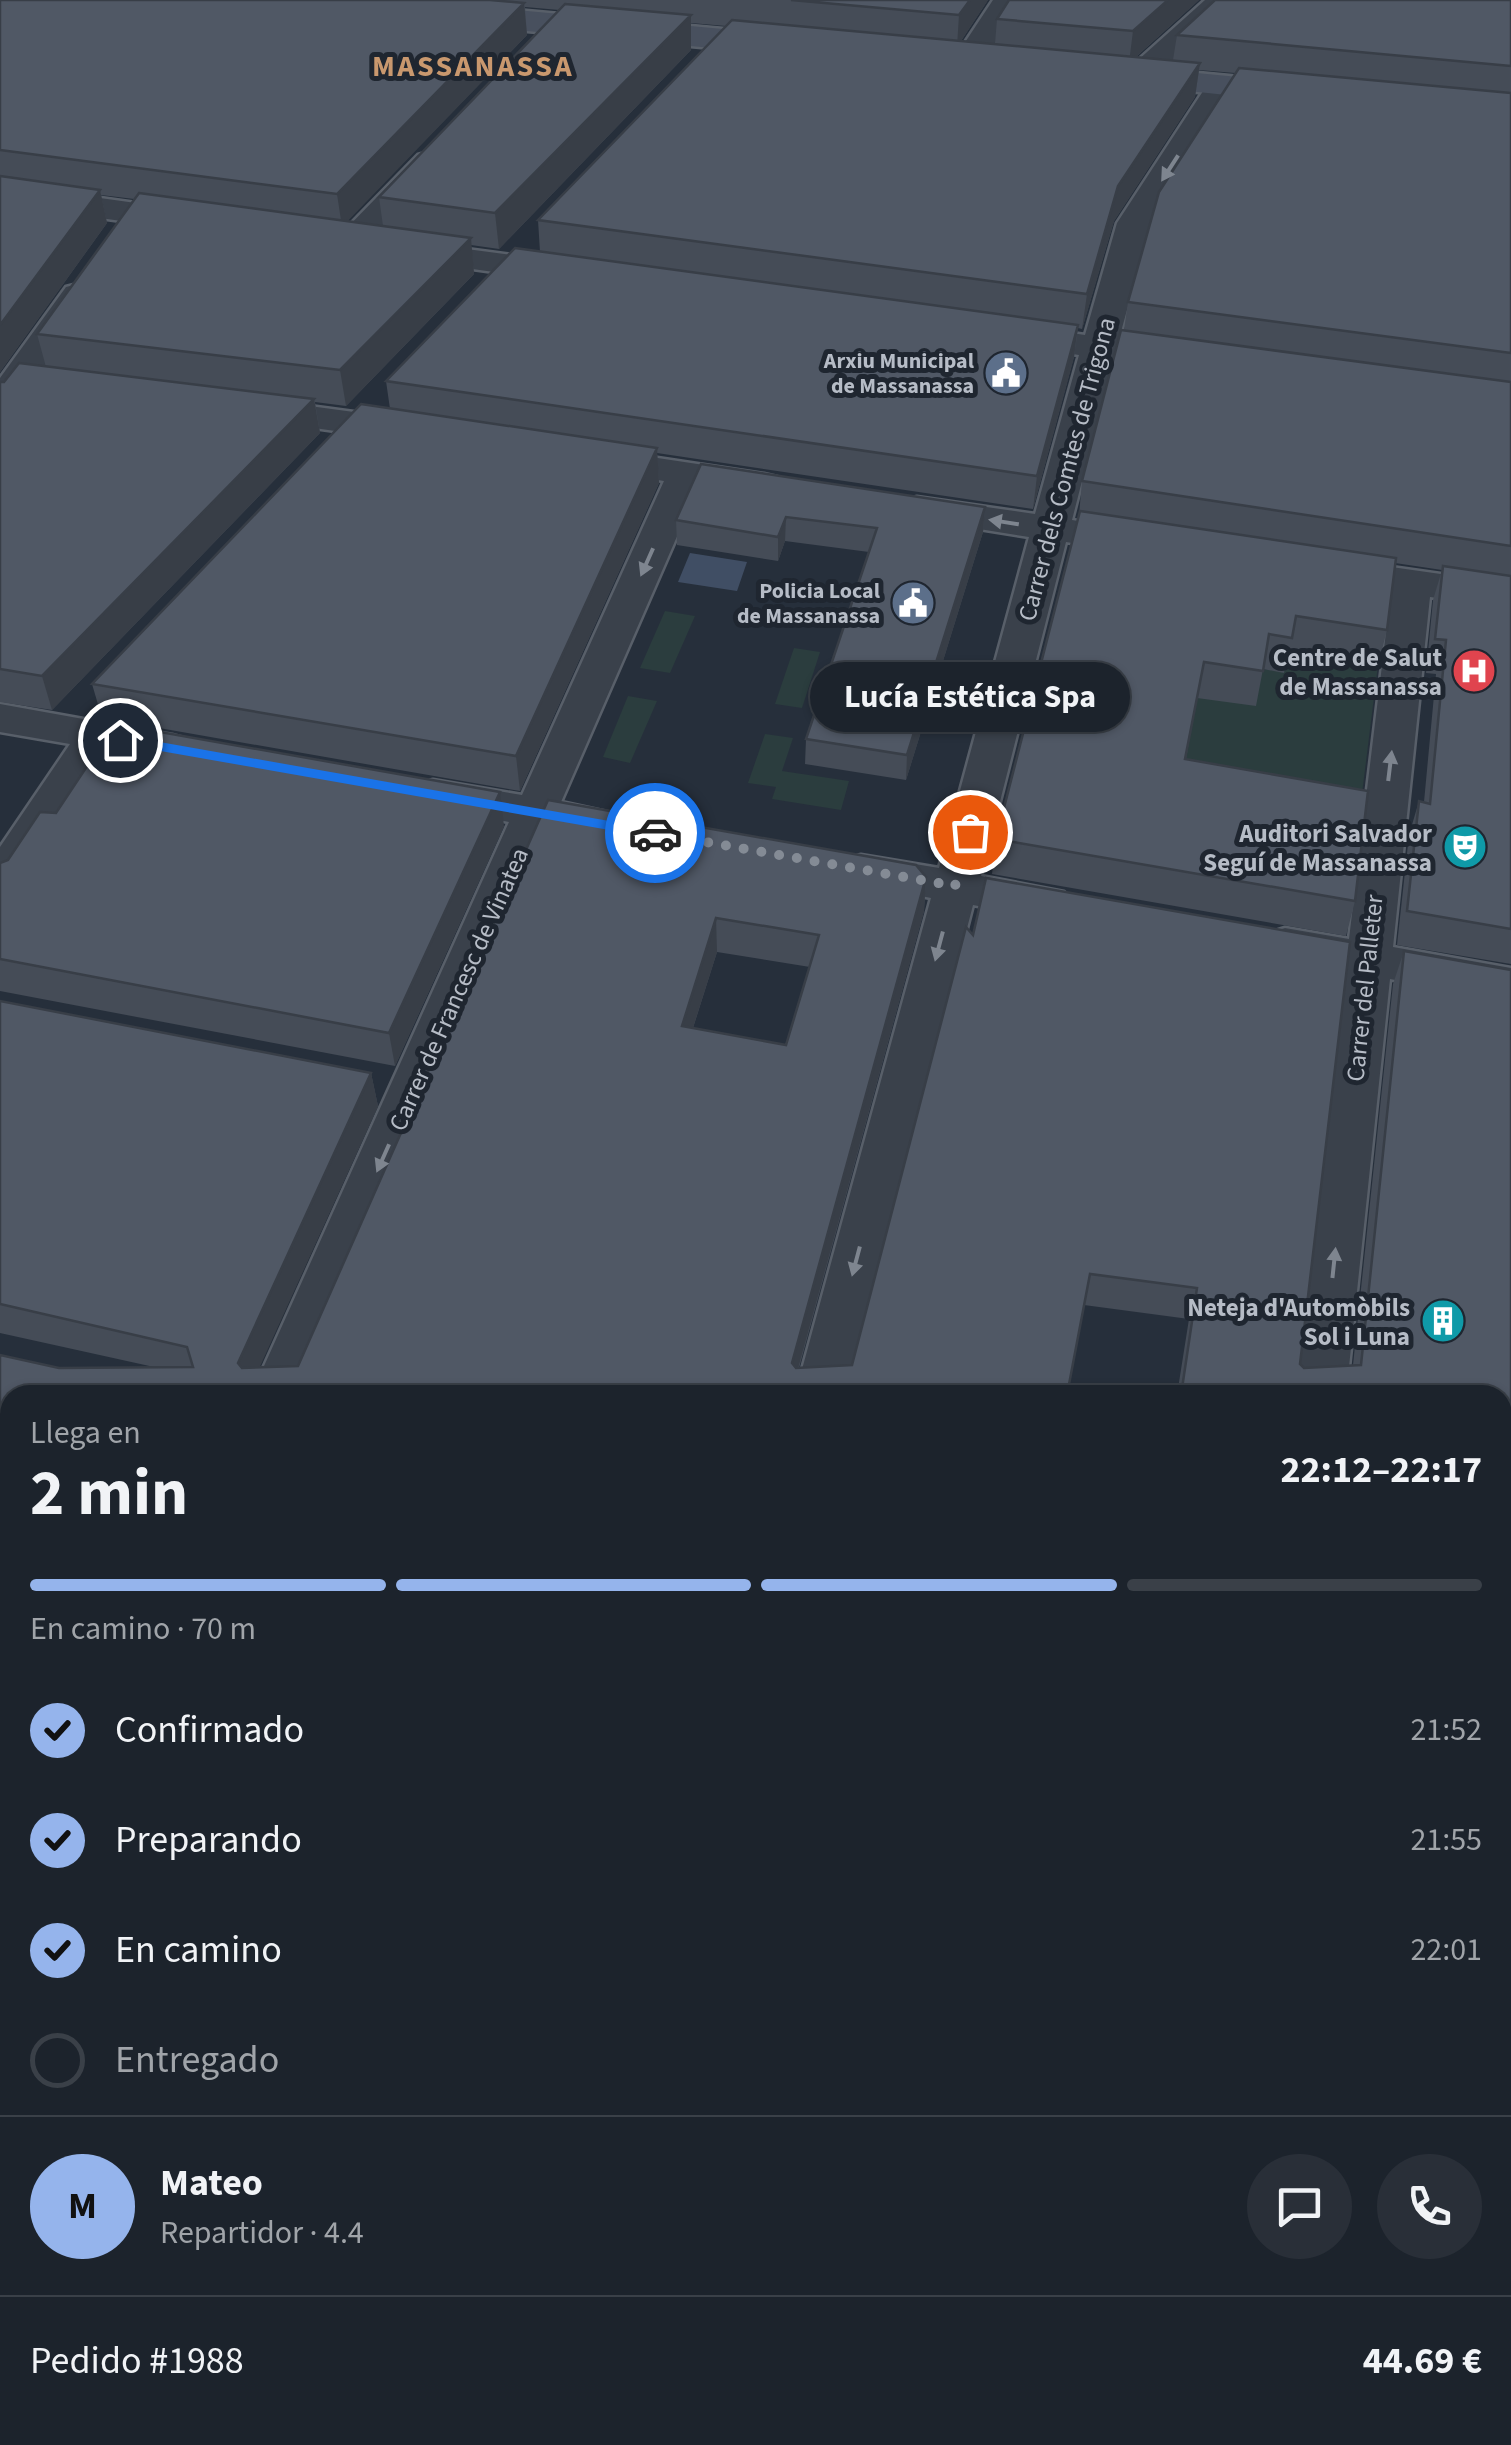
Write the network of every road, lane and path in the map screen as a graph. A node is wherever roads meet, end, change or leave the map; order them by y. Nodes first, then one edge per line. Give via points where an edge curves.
1 (299, 0) edge
2 (1008, 0) edge
3 (1222, 0) edge
4 (357, 2) edge
5 (559, 24) junction
6 (718, 27) junction
7 (820, 48) edge
8 (528, 58) edge
9 (930, 58) edge
10 (967, 62) junction
11 (1005, 65) edge
12 (1100, 74) edge
13 (1138, 77) junction
14 (689, 78) edge
15 (1222, 86) junction
16 (1338, 96) edge
17 (448, 142) edge
18 (0, 194) edge
19 (136, 213) junction
20 (228, 226) edge
21 (542, 226) dead end
22 (506, 264) junction
23 (591, 276) edge
24 (470, 301) edge
25 (978, 330) edge
26 (1097, 348) junction
27 (1222, 364) edge
28 (388, 386) edge
29 (22, 390) edge
30 (220, 406) edge
31 (352, 422) junction
32 (453, 438) edge
33 (323, 452) edge
34 (550, 452) edge
35 (686, 473) junction
36 (803, 491) edge
37 (881, 503) edge
38 (1050, 529) junction
39 (1172, 547) edge
40 (1286, 564) edge
41 (1412, 582) junction
42 (1511, 596) edge
43 (0, 718) edge
44 (82, 722) junction
45 (218, 757) edge
46 (388, 786) edge
47 (536, 812) junction
48 (19, 821) edge
49 (651, 833) edge
50 (824, 863) edge
51 (0, 881) edge
52 (955, 886) junction
53 (1087, 910) edge
54 (1240, 936) edge
55 (1367, 959) junction
56 (1511, 985) edge
57 (282, 1385) edge
58 (824, 1385) edge
59 (1321, 1385) edge

1 - 4 street
2 - 10 street
3 - 13 street
4 - 5 street
5 - 6 street
5 - 8 street
6 - 7 street
6 - 14 street
9 - 10 street
10 - 11 street
12 - 13 street
13 - 15 street
15 - 16 street
15 -> 26 street, Carrer dels Comtes de Trigona via 1134,223
17 - 22 street via 335,241
18 - 19 street
19 - 20 street
19 - 29 street
21 - 22 street
22 - 23 street
22 - 24 street
25 - 26 street
26 - 27 street
26 - 38 street, Carrer dels Comtes de Trigona
28 - 31 street
30 - 31 street
31 - 32 street
31 - 33 street
34 - 35 street
35 - 36 street
35 -> 47 street, Carrer de Francesc de Vinatea
38 -> 37 street
38 - 39 street
38 - 52 street, Carrer dels Comtes de Trigona
40 - 41 street
41 - 42 street
55 -> 41 street, Carrer del Palleter
43 - 44 street
44 - 45 street
44 - 48 street
46 - 47 street
47 - 49 street
47 -> 57 street, Carrer de Francesc de Vinatea via 391,1087
48 - 51 street
50 - 52 street
52 - 53 street
52 -> 58 street, Carrer dels Comtes de Trigona
54 - 55 street
55 - 56 street
59 -> 55 street, Carrer del Palleter

